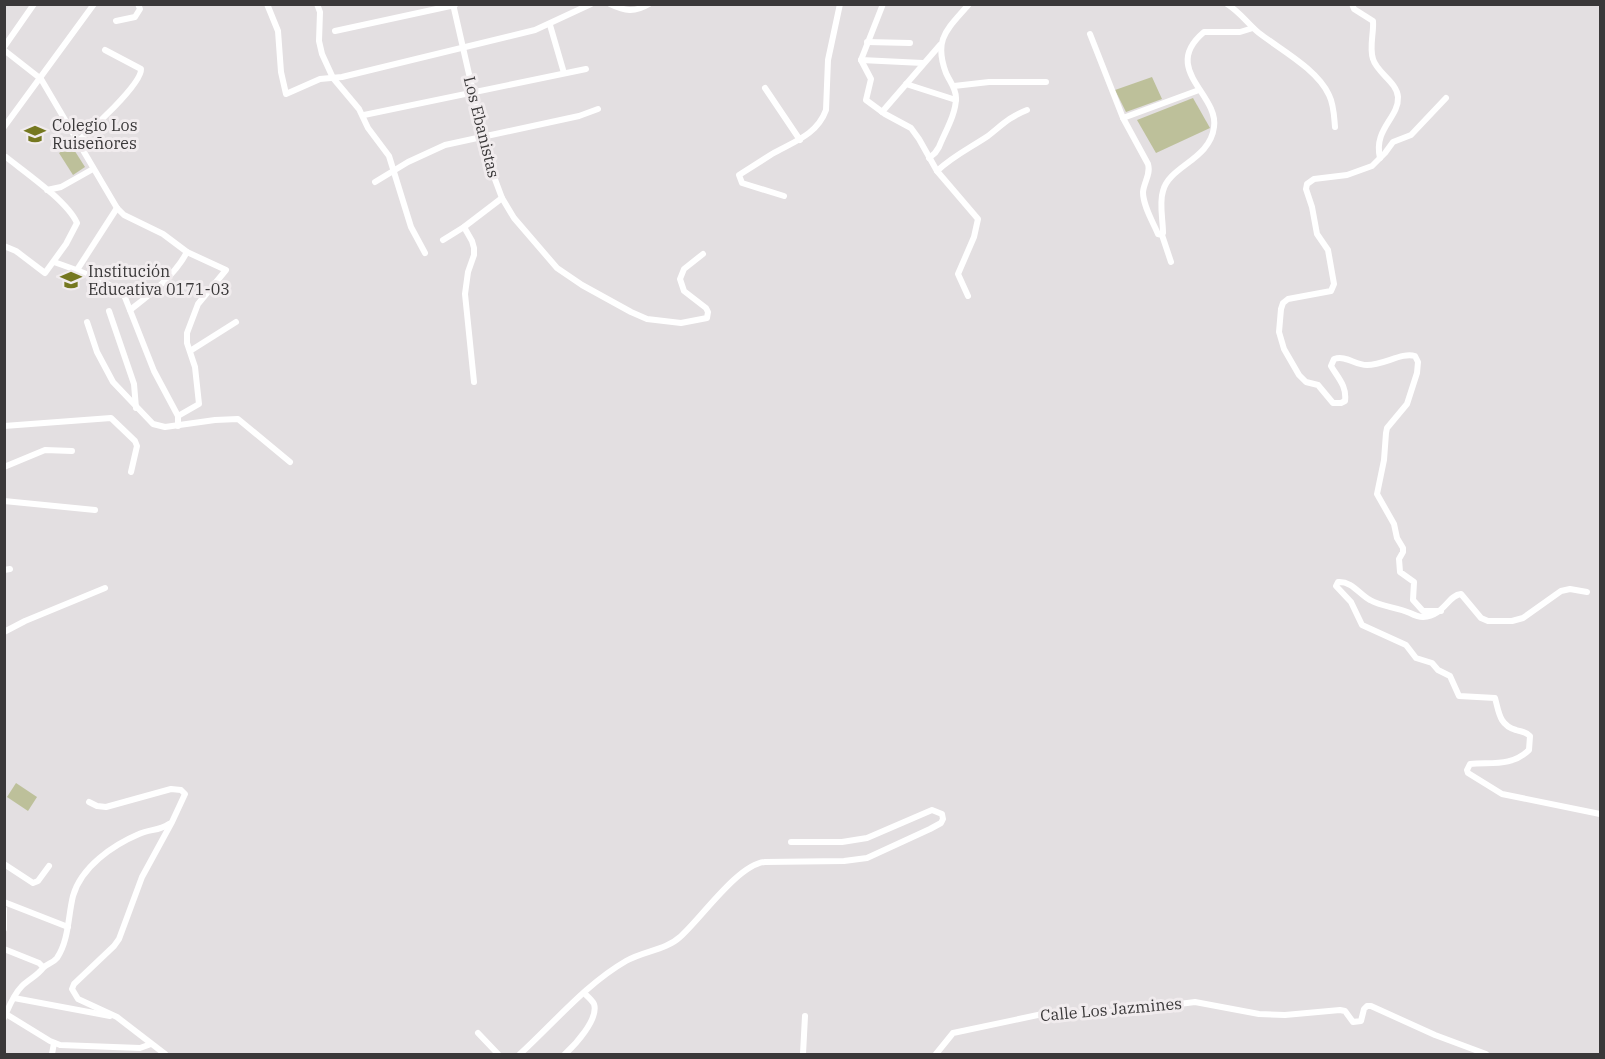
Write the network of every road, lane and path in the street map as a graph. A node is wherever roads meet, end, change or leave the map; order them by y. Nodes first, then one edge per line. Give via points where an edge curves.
1 (34, 4) edge
2 (94, 4) edge
3 (138, 4) edge
4 (267, 4) edge
5 (317, 4) edge
6 (591, 4) edge
7 (610, 4) edge
8 (649, 4) edge
9 (840, 4) edge
10 (883, 4) edge
11 (969, 4) edge
12 (1227, 4) edge
13 (1352, 4) edge
14 (454, 5) edge
15 (116, 21) dead end
16 (550, 25) junction
17 (1253, 28) junction
18 (335, 31) dead end
19 (1090, 34) dead end
20 (867, 42) junction
21 (910, 43) dead end
22 (940, 45) junction
23 (4, 48) edge
24 (464, 49) junction
25 (105, 50) dead end
26 (861, 60) junction
27 (923, 63) junction
28 (586, 69) dead end
29 (564, 73) junction
30 (333, 78) junction
31 (41, 79) junction
32 (1046, 82) dead end
33 (906, 84) junction
34 (954, 86) junction
35 (765, 88) dead end
36 (1199, 90) junction
37 (473, 93) junction
38 (1446, 98) dead end
39 (956, 100) junction
40 (598, 109) dead end
41 (1027, 110) dead end
42 (882, 112) junction
43 (364, 116) junction
44 (1123, 118) junction
45 (4, 127) edge
46 (1335, 127) dead end
47 (483, 137) junction
48 (800, 140) junction
49 (77, 142) junction
50 (6, 157) dead end
51 (929, 158) junction
52 (1380, 158) junction
53 (93, 169) junction
54 (393, 171) junction
55 (938, 171) junction
56 (375, 182) dead end
57 (48, 190) junction
58 (784, 196) dead end
59 (502, 198) junction
60 (117, 208) junction
61 (464, 227) junction
62 (1161, 235) junction
63 (443, 240) dead end
64 (4, 246) edge
65 (187, 252) junction
66 (425, 253) dead end
67 (703, 254) dead end
68 (54, 262) junction
69 (1171, 262) dead end
70 (77, 270) junction
71 (968, 296) dead end
72 (130, 310) junction
73 (109, 311) dead end
74 (87, 322) dead end
75 (236, 322) dead end
76 (190, 351) junction
77 (474, 382) dead end
78 (136, 408) junction
79 (178, 416) junction
80 (4, 426) edge
81 (178, 426) junction
82 (72, 451) dead end
83 (290, 462) dead end
84 (4, 468) edge
85 (131, 472) dead end
86 (4, 501) edge
87 (95, 510) dead end
88 (105, 588) dead end
89 (1587, 592) dead end
90 (1441, 611) junction
91 (4, 632) edge
92 (89, 802) dead end
93 (1600, 814) edge
94 (172, 822) junction
95 (790, 842) dead end
96 (4, 864) edge
97 (49, 866) dead end
98 (4, 902) edge
99 (4, 909) edge
100 (68, 927) junction
101 (4, 929) edge
102 (4, 948) edge
103 (43, 967) junction
104 (584, 993) junction
105 (14, 998) junction
106 (5, 1016) edge
107 (804, 1016) dead end
108 (117, 1017) junction
109 (478, 1033) dead end
110 (54, 1044) junction
111 (151, 1044) junction
112 (140, 1051) edge
113 (52, 1054) edge
114 (165, 1054) edge
115 (498, 1054) edge
116 (520, 1054) edge
117 (566, 1054) edge
118 (803, 1054) edge
119 (936, 1054) edge
120 (1486, 1054) edge

1 - 23 street
2 - 31 street
3 - 15 street via 140,9 135,17
4 - 30 street via 278,31 286,94 320,79
5 - 30 street via 321,48
6 - 16 street
7 - 8 street via 634,11
9 - 48 street via 830,52 826,110
10 - 20 street
11 - 22 street
12 - 17 street
13 - 52 street via 1372,21 1374,62 1398,97 1393,114 1382,129
14 - 18 street
14 - 24 street, Los Ebanistas
16 - 24 street
16 - 29 street
17 - 36 street via 1204,32 1196,39 1188,70
17 - 46 street via 1292,56 1329,93
19 - 44 street
20 - 21 street
20 - 26 street
22 - 27 street
22 - 34 street via 947,75
23 - 31 street
24 - 30 street
24 - 37 street, Los Ebanistas
25 - 49 street via 141,69 141,75
26 - 27 street
26 - 42 street via 871,79 866,99
27 - 33 street
28 - 29 street
29 - 37 street
30 - 43 street
31 - 45 street
31 - 49 street
32 - 34 street via 989,81
33 - 39 street
33 - 42 street
34 - 39 street
35 - 48 street
36 - 44 street
36 - 62 street via 1214,116 1215,127 1205,149 1173,176 1162,192
37 - 43 street
37 - 47 street, Los Ebanistas
38 - 52 street via 1411,135 1393,141
39 - 51 street via 939,147
40 - 47 street
41 - 55 street via 1003,122
42 - 51 street via 911,128
43 - 54 street via 389,156
44 - 62 street via 1148,164 1144,200
47 - 54 street via 434,149
47 - 59 street, Los Ebanistas
48 - 58 street via 739,175 742,183
49 - 53 street
50 - 57 street
51 - 55 street
52 - 90 street via 1364,170 1314,179 1307,184 1317,234 1328,250 1335,284 1330,291 1283,303 1280,341 1299,375 1318,385 1334,403 1345,401 1346,392 1331,366 1334,359 1343,358 1364,366 1409,354 1415,356 1417,373 1407,404 1387,428 1377,494 1403,548 1399,569 1414,584 1413,600 1423,611
53 - 57 street
53 - 60 street
54 - 56 street
54 - 66 street via 411,227
55 - 71 street via 978,219 958,274
57 - 68 street via 77,223
59 - 61 street
59 - 67 street, Los Ebanistas via 557,268 647,319 681,323 707,318 706,308 684,291 680,279 684,269
60 - 65 street
60 - 70 street
61 - 63 street
61 - 77 street via 474,248 465,294
62 - 69 street
64 - 68 street via 45,273
65 - 72 street via 156,288
65 - 76 street via 226,270 194,313 187,333
68 - 70 street
70 - 72 street via 118,290
72 - 79 street via 154,371
73 - 78 street via 134,384
74 - 78 street via 113,382
75 - 76 street
76 - 79 street via 199,404
78 - 81 street via 159,427
79 - 81 street
80 - 85 street via 111,418 137,446
81 - 83 street via 238,419
82 - 84 street via 45,450
86 - 87 street
88 - 91 street
89 - 90 street via 1561,591 1523,618 1512,621 1480,618 1460,593
90 - 93 street via 1418,617 1376,603 1344,582 1336,586 1351,602 1362,626 1406,645 1416,658 1428,661 1452,679 1459,696 1495,698 1501,721 1530,736 1529,750 1517,760 1470,764 1468,773 1502,794
92 - 94 street via 106,807 179,789 184,797
94 - 100 street via 111,849 86,872 74,893
94 - 108 street via 142,877 119,939 72,989 78,999
95 - 104 street via 842,843 867,838 932,810 942,814 943,819 867,858 753,865 709,904 679,938 627,960
96 - 97 street via 33,883
98 - 100 street
99 - 101 street
100 - 103 street via 59,954
102 - 103 street
103 - 105 street
104 - 116 street
104 - 117 street via 593,1003 594,1011 579,1041
105 - 106 street
105 - 108 street
106 - 110 street
107 - 118 street
108 - 111 street
109 - 115 street
110 - 112 street
110 - 113 street
111 - 112 street
111 - 114 street
119 - 120 street, Calle Los Jazmines via 953,1033 1026,1017 1052,1012 1117,1012 1194,1002 1259,1014 1340,1010 1357,1023 1364,1009 1371,1006

